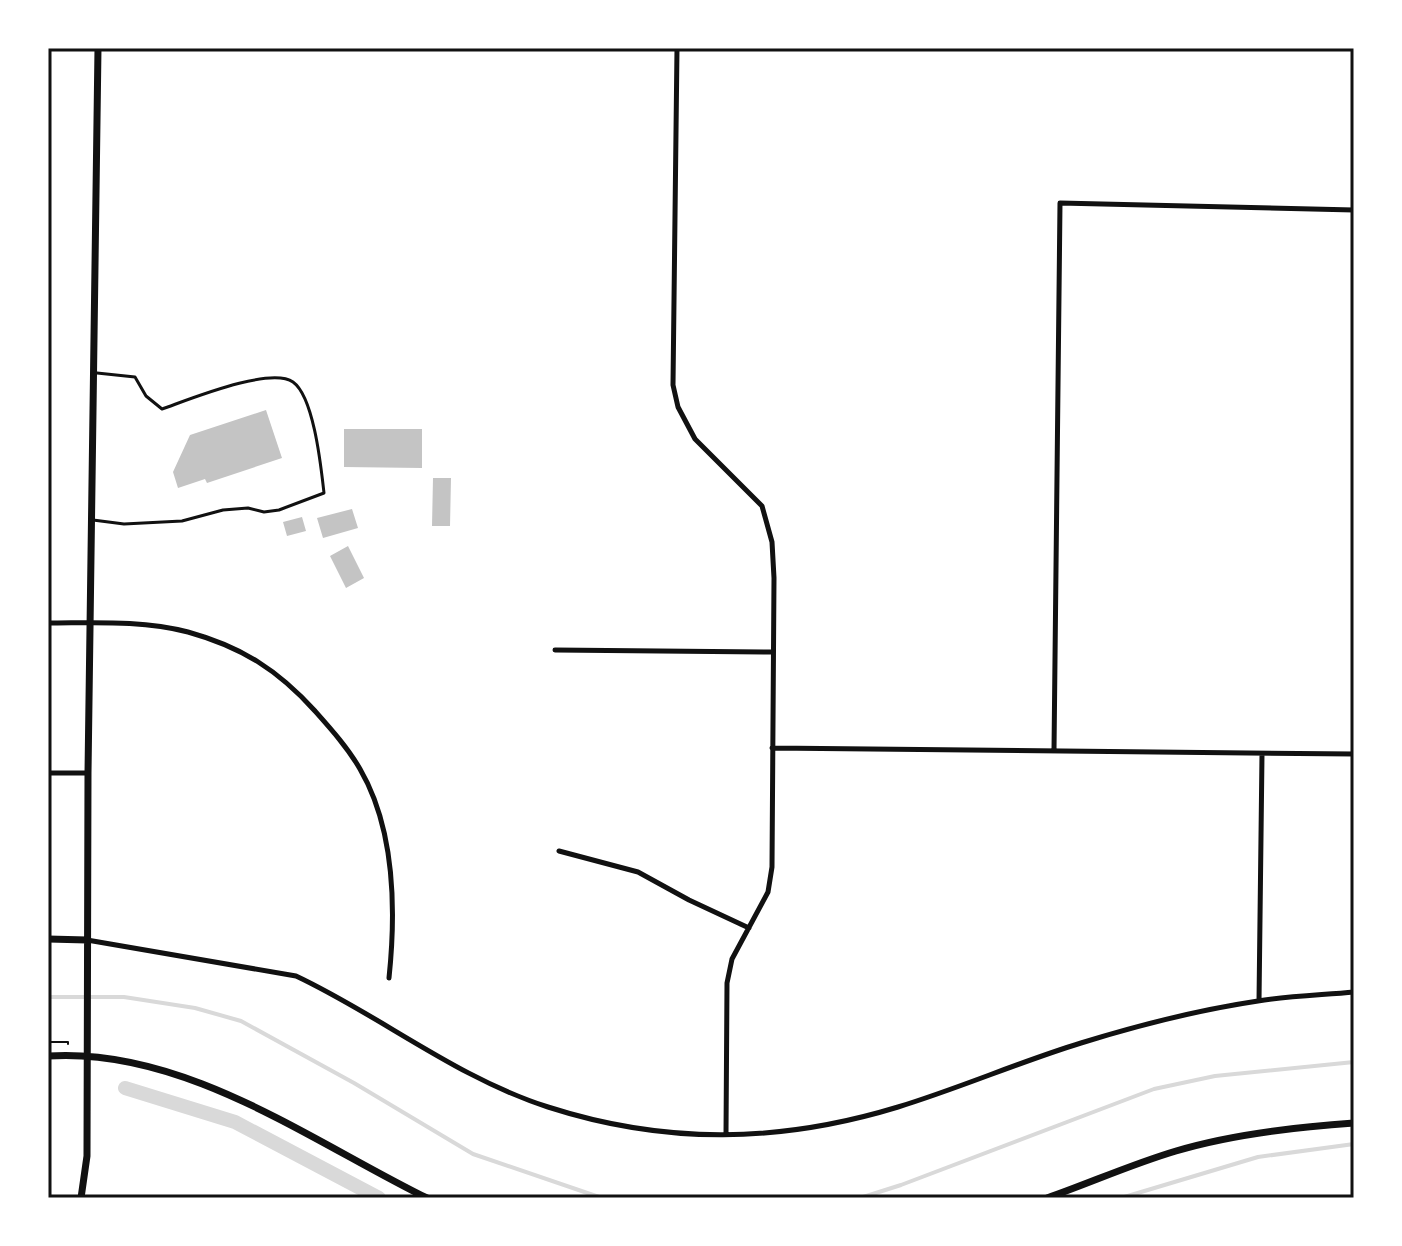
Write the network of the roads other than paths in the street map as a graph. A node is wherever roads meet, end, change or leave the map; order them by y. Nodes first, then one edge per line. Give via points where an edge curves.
1 (98, 48) edge
2 (677, 48) edge
3 (1354, 210) edge
4 (94, 373) junction
5 (93, 520) junction
6 (48, 623) edge
7 (91, 623) junction
8 (555, 650) dead end
9 (773, 652) junction
10 (772, 748) junction
11 (1054, 751) junction
12 (1262, 753) junction
13 (1354, 754) edge
14 (48, 773) edge
15 (88, 773) junction
16 (559, 851) dead end
17 (749, 928) junction
18 (48, 939) edge
19 (87, 940) junction
20 (389, 978) dead end
21 (1354, 992) edge
22 (1259, 1001) junction
23 (48, 1056) edge
24 (88, 1057) junction
25 (1354, 1123) edge
26 (726, 1134) junction
27 (81, 1198) edge
28 (427, 1198) edge
29 (1050, 1198) edge

1 - 4 street
2 - 9 street via 673,385 695,439 762,506 772,542
3 - 11 street via 1060,203
4 - 5 street
4 - 5 lane via 135,377 162,409 254,380 282,377 295,383 312,416 324,493 264,512 223,510 182,521 124,524
5 - 7 street
6 - 7 street
7 - 15 street
7 - 20 street via 168,628 220,643 274,671 322,719 361,770 375,805 392,884
8 - 9 street
9 - 10 street
10 - 11 street
10 - 17 street via 772,867 768,892
11 - 12 street
12 - 13 street
12 - 22 street
14 - 15 street
15 - 19 street
16 - 17 street via 638,872
17 - 26 street via 732,959 727,983
18 - 19 street
19 - 24 street
19 - 26 street via 296,976 459,1068 545,1106 671,1134
21 - 22 street
22 - 26 street via 1080,1043 899,1107 824,1127
23 - 24 street
24 - 27 street
24 - 28 street via 170,1073 225,1092
25 - 29 street via 1207,1142

